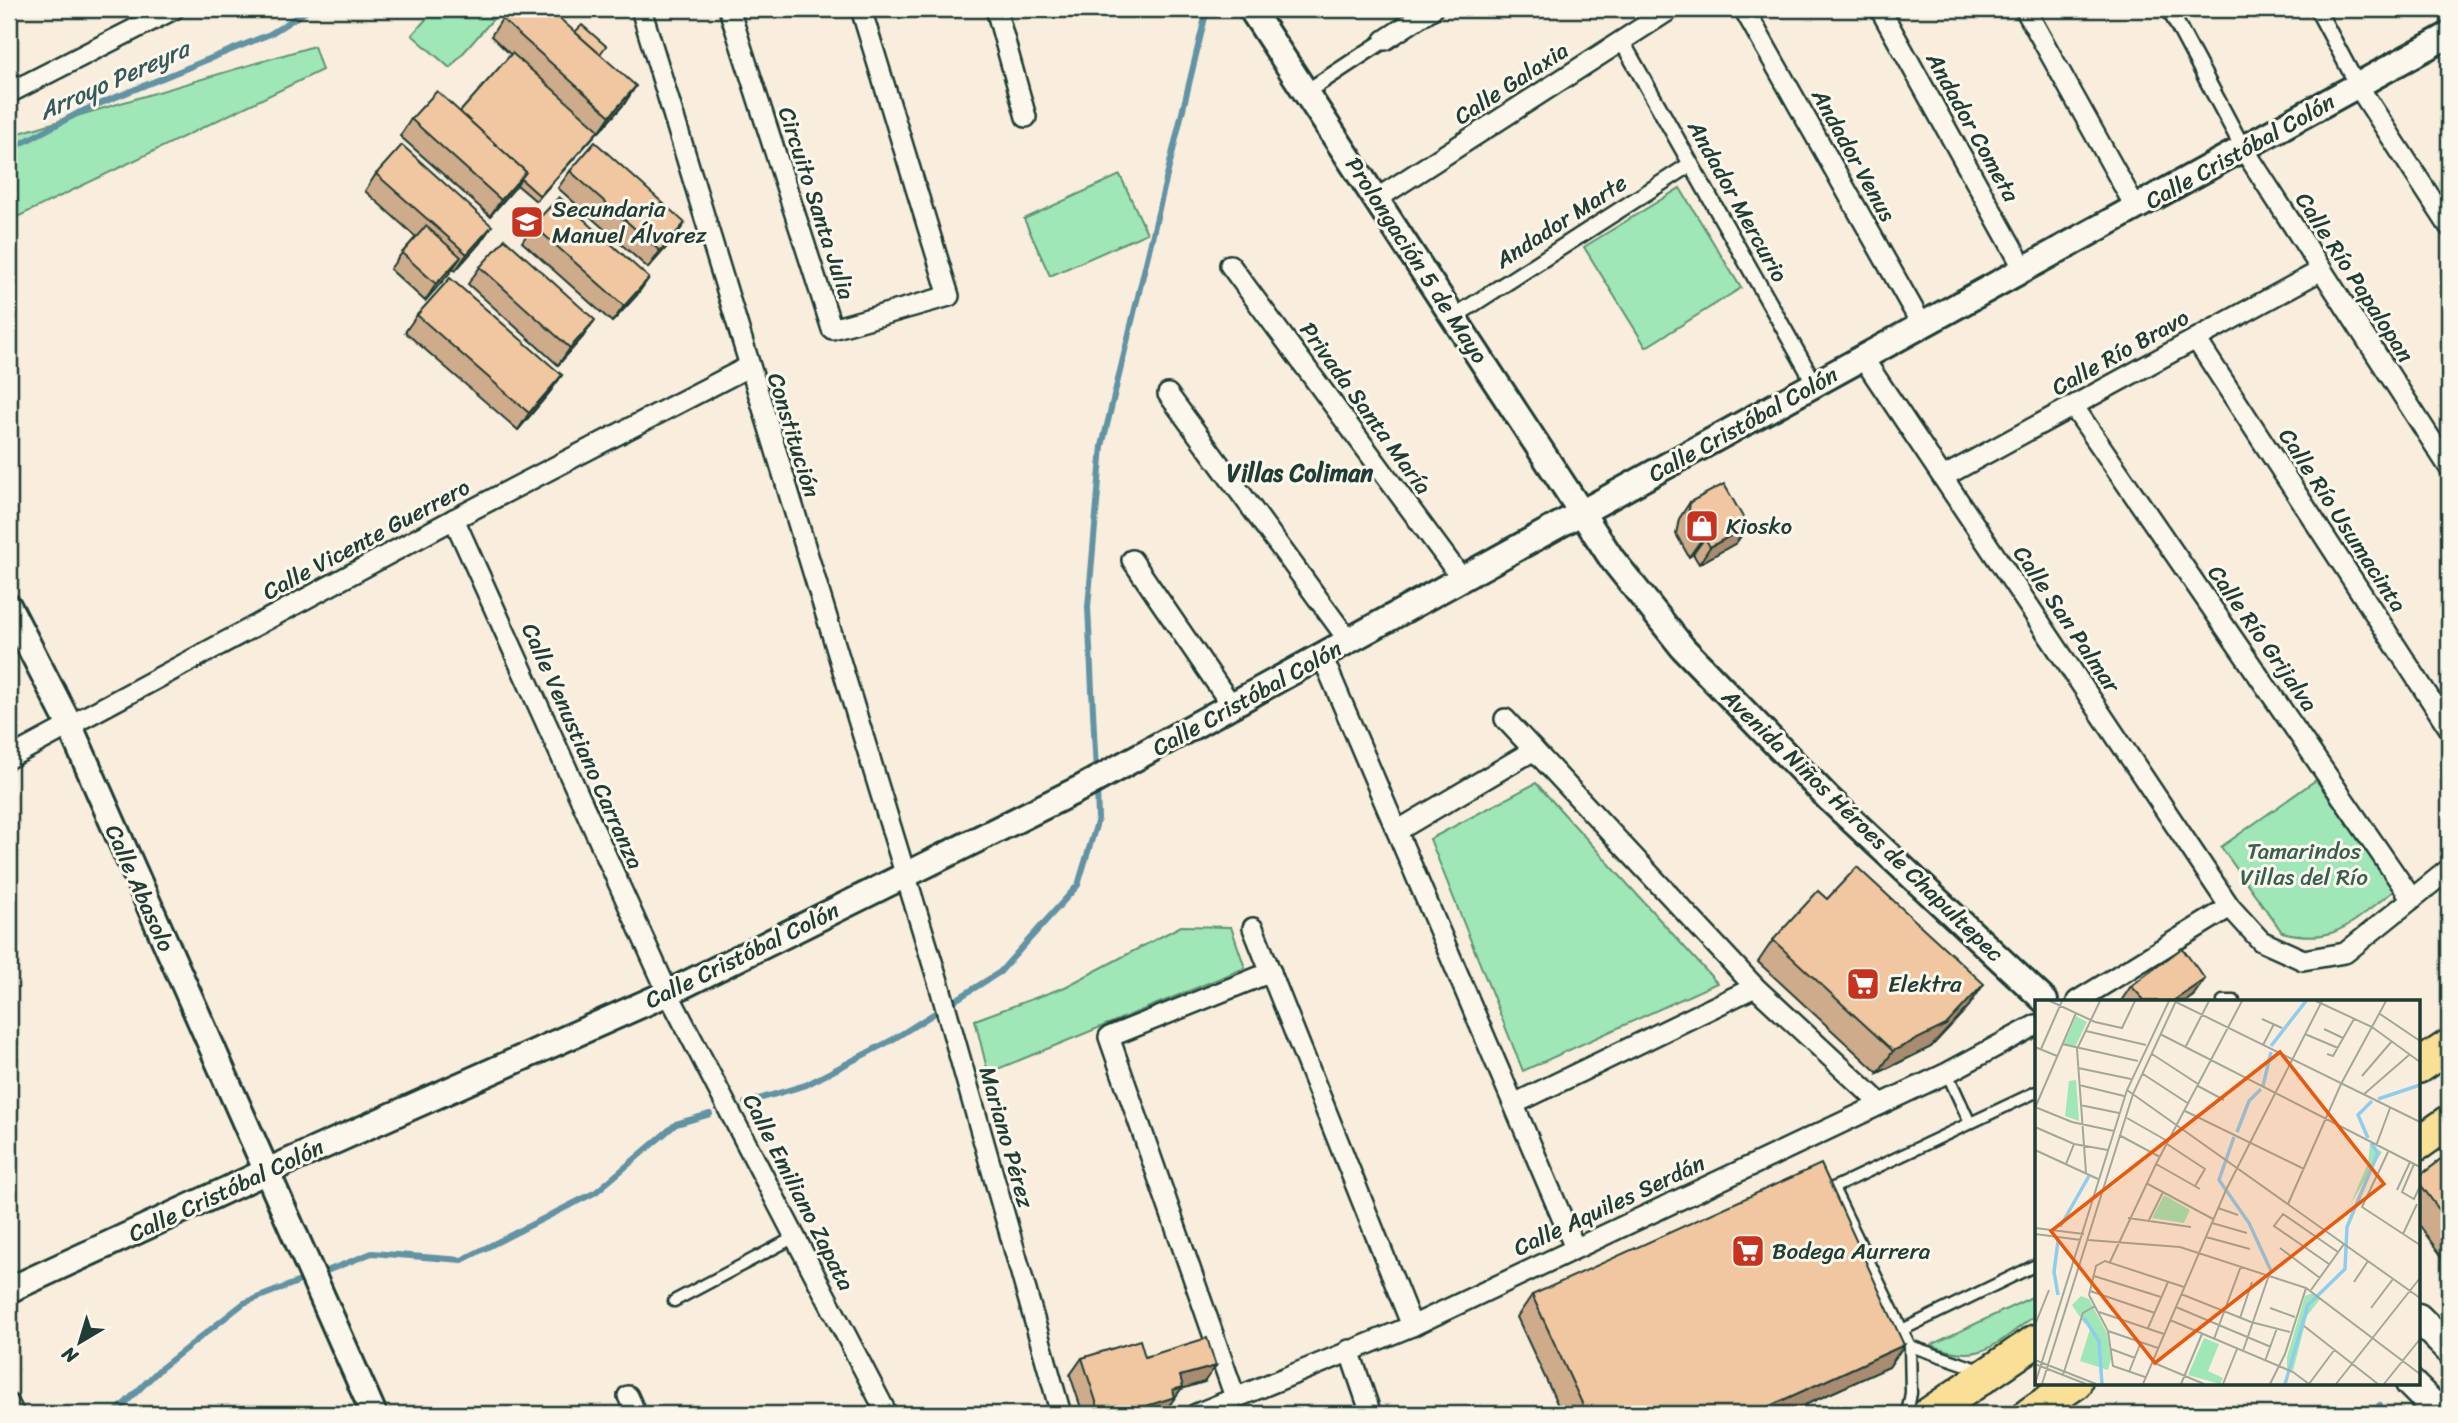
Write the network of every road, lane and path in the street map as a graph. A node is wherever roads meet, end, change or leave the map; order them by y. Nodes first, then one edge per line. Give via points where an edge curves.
1 (174, 9) edge
2 (641, 9) edge
3 (729, 9) edge
4 (861, 9) edge
5 (996, 9) edge
6 (1251, 9) edge
7 (1432, 9) edge
8 (1671, 9) edge
9 (1744, 9) edge
10 (1880, 9) edge
11 (2025, 9) edge
12 (2169, 9) edge
13 (2317, 9) edge
14 (2449, 35) edge
15 (1385, 40) joint
16 (1621, 40) junction
17 (2358, 86) junction
18 (1306, 92) junction
19 (9, 93) edge
20 (1026, 117) dead end
21 (2243, 148) junction
22 (1691, 164) junction
23 (1378, 198) junction
24 (2136, 208) junction
25 (2446, 214) edge
26 (1230, 265) dead end
27 (2024, 269) junction
28 (2320, 271) junction
29 (1454, 316) junction
30 (1922, 326) junction
31 (2196, 339) junction
32 (1863, 358) junction
33 (748, 367) junction
34 (1815, 384) junction
35 (1168, 394) dead end
36 (2073, 406) junction
37 (2449, 467) edge
38 (1943, 477) junction
39 (1582, 513) junction
40 (454, 519) junction
41 (1132, 559) dead end
42 (1462, 579) junction
43 (9, 607) edge
44 (1349, 641) junction
45 (1322, 656) junction
46 (1232, 706) junction
47 (1505, 719) dead end
48 (69, 724) junction
49 (2449, 728) edge
50 (1534, 750) junction
51 (9, 758) edge
52 (1397, 831) junction
53 (2449, 869) edge
54 (904, 875) junction
55 (2412, 899) junction
56 (2230, 907) junction
57 (1253, 928) dead end
58 (1270, 972) junction
59 (1755, 987) junction
60 (668, 993) junction
61 (2044, 1000) edge
62 (2079, 1000) edge
63 (2035, 1025) edge
64 (2449, 1046) edge
65 (2420, 1066) edge
66 (1947, 1073) junction
67 (2035, 1092) edge
68 (1514, 1104) junction
69 (1881, 1104) junction
70 (2449, 1122) edge
71 (1970, 1123) junction
72 (2420, 1143) edge
73 (265, 1172) junction
74 (795, 1237) junction
75 (1575, 1248) junction
76 (2035, 1265) edge
77 (9, 1290) edge
78 (674, 1301) dead end
79 (2420, 1320) edge
80 (1412, 1326) junction
81 (1902, 1330) junction
82 (2035, 1342) edge
83 (1910, 1346) junction
84 (2449, 1349) edge
85 (1349, 1350) junction
86 (1992, 1373) junction
87 (2074, 1384) edge
88 (2411, 1384) edge
89 (628, 1396) dead end
90 (1235, 1397) junction
91 (9, 1404) edge
92 (1209, 1412) edge
93 (14, 1414) edge
94 (374, 1414) edge
95 (636, 1414) edge
96 (887, 1414) edge
97 (1061, 1414) edge
98 (1371, 1414) edge
99 (1907, 1414) edge
100 (1929, 1414) edge
101 (2030, 1414) edge
102 (2441, 1414) edge

1 - 19 street
2 - 33 street, Constitución
3 - 4 street, Circuito Santa Julia via 832,329 949,296
5 - 20 street
6 - 18 street, Prolongación 5 de Mayo
7 - 15 street
8 - 16 street, Calle Galaxia
9 - 30 street, Andador Venus
10 - 27 street, Andador Cometa
11 - 24 street
12 - 21 street
13 - 17 street
14 - 17 street, Calle Cristóbal Colón
15 - 18 street
16 - 22 street, Andador Mercurio
16 - 23 street, Calle Galaxia
17 - 21 street, Calle Cristóbal Colón
17 - 25 street
18 - 23 street, Prolongación 5 de Mayo
21 - 24 street, Calle Cristóbal Colón
21 - 28 street, Calle Río Papalopan
22 - 29 street, Andador Marte
22 - 34 street, Andador Mercurio
23 - 29 street, Prolongación 5 de Mayo
24 - 27 street, Calle Cristóbal Colón
26 - 42 street, Privada Santa María
27 - 30 street, Calle Cristóbal Colón
28 - 31 street, Calle Río Bravo
28 - 37 street, Calle Río Papalopan
29 - 39 street, Prolongación 5 de Mayo
30 - 32 street, Calle Cristóbal Colón
31 - 36 street, Calle Río Bravo
31 - 49 street, Calle Río Usumacinta
32 - 34 street, Calle Cristóbal Colón
32 - 38 street, Calle San Palmar
33 - 40 street, Calle Vicente Guerrero
33 - 54 street, Constitución
34 - 39 street, Calle Cristóbal Colón
35 - 44 street
36 - 38 street, Calle Río Bravo
36 - 55 street, Calle Río Grijalva
38 - 56 street, Calle San Palmar
39 - 42 street, Calle Cristóbal Colón
39 - 61 street, Avenida Niños Héroes de Chapultepec via 1612,559 1683,648 1828,798
40 - 48 street, Calle Vicente Guerrero
40 - 60 street, Calle Venustiano Carranza
41 - 46 street
42 - 44 street, Calle Cristóbal Colón
43 - 48 street, Calle Abasolo
44 - 45 street, Calle Cristóbal Colón
45 - 46 street, Calle Cristóbal Colón
45 - 52 street
46 - 54 street, Calle Cristóbal Colón via 1083,787
47 - 50 street
48 - 51 street, Calle Vicente Guerrero
48 - 73 street, Calle Abasolo
50 - 52 street
50 - 59 street
52 - 68 street
53 - 55 street, Calle San Palmar
54 - 60 street, Calle Cristóbal Colón
54 - 97 street, Mariano Pérez
55 - 56 street, Calle San Palmar via 2345,953 2303,960 2261,941
56 - 62 street
57 - 58 street
58 - 80 street
58 - 90 street via 1109,1037
59 - 68 street
59 - 69 street
60 - 73 street, Calle Cristóbal Colón
60 - 74 street, Calle Emiliano Zapata
63 - 66 street, Calle Aquiles Serdán
64 - 65 main road
66 - 69 street, Calle Aquiles Serdán
66 - 71 lane
67 - 71 lane
68 - 75 street
69 - 75 street, Calle Aquiles Serdán
70 - 72 main road
71 - 81 lane via 1833,1188
73 - 77 street, Calle Cristóbal Colón
73 - 94 street, Calle Abasolo
74 - 78 lane
74 - 96 street, Calle Emiliano Zapata
75 - 80 street, Calle Aquiles Serdán
76 - 81 lane
79 - 84 main road
80 - 85 street, Calle Aquiles Serdán
81 - 83 lane
82 - 86 main road
83 - 86 lane
83 - 99 lane
85 - 90 street, Calle Aquiles Serdán
85 - 98 street
86 - 100 main road
87 - 101 main road
88 - 102 main road
89 - 95 street
90 - 92 street, Calle Aquiles Serdán
91 - 93 street

